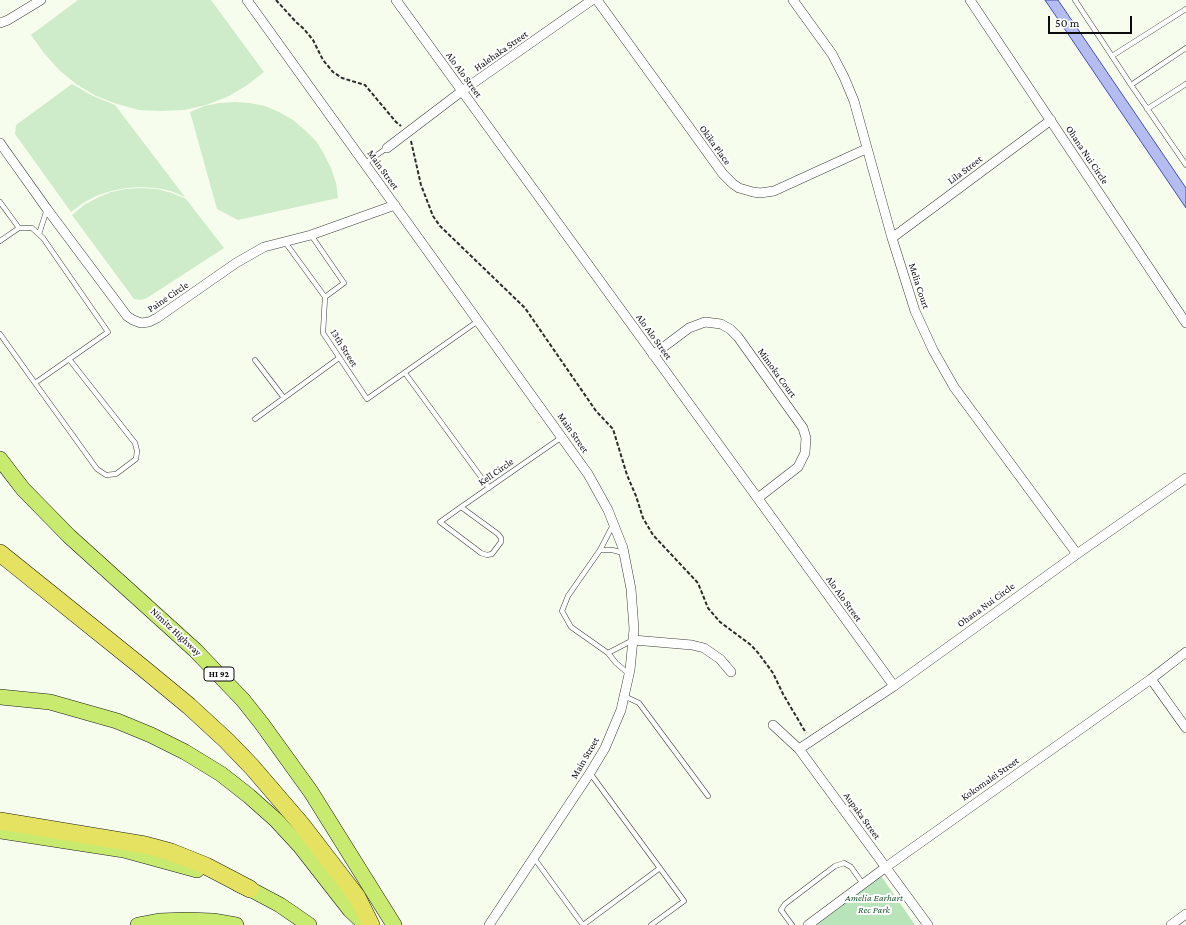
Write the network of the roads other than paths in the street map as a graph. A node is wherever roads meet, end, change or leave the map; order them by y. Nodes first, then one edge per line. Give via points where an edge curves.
1 (41, 0) edge
2 (248, 0) edge
3 (396, 0) edge
4 (592, 0) edge
5 (596, 0) edge
6 (793, 0) edge
7 (970, 0) edge
8 (1075, 0) edge
9 (1186, 9) edge
10 (0, 23) edge
11 (1186, 48) edge
12 (1112, 56) junction
13 (1186, 84) edge
14 (1130, 85) junction
15 (462, 92) junction
16 (1147, 109) junction
17 (1051, 120) junction
18 (0, 144) edge
19 (387, 148) joint
20 (866, 149) junction
21 (365, 164) junction
22 (1186, 165) edge
23 (0, 202) edge
24 (395, 205) junction
25 (47, 209) junction
26 (19, 228) junction
27 (39, 234) junction
28 (311, 235) junction
29 (892, 238) junction
30 (0, 241) edge
31 (284, 242) junction
32 (325, 297) junction
33 (478, 321) junction
34 (1186, 323) edge
35 (0, 334) edge
36 (653, 355) junction
37 (339, 358) junction
38 (70, 359) junction
39 (254, 360) dead end
40 (405, 373) junction
41 (35, 383) junction
42 (284, 398) junction
43 (255, 419) dead end
44 (562, 437) junction
45 (0, 460) edge
46 (1186, 478) edge
47 (489, 488) junction
48 (758, 498) junction
49 (461, 507) junction
50 (614, 524) junction
51 (600, 550) junction
52 (0, 553) edge
53 (624, 553) junction
54 (1076, 554) junction
55 (633, 640) junction
56 (1186, 652) edge
57 (608, 653) junction
58 (731, 672) dead end
59 (629, 674) junction
60 (1150, 679) junction
61 (894, 686) junction
62 (624, 696) junction
63 (0, 697) edge
64 (773, 725) dead end
65 (1186, 728) edge
66 (799, 749) junction
67 (590, 773) junction
68 (708, 796) dead end
69 (0, 822) edge
70 (0, 831) edge
71 (534, 858) junction
72 (886, 867) junction
73 (660, 868) junction
74 (863, 884) junction
75 (250, 889) junction
76 (1185, 917) edge
77 (138, 925) edge
78 (236, 925) edge
79 (309, 925) edge
80 (366, 925) edge
81 (371, 925) edge
82 (394, 925) edge
83 (489, 925) edge
84 (583, 925) edge
85 (651, 925) edge
86 (792, 925) edge
87 (808, 925) edge
88 (928, 925) edge
89 (1171, 925) edge

1 - 10 street
2 - 21 street, Main Street
3 - 15 street, Alo Alo Street
4 - 15 street, Halehaka Street
5 - 20 street, Okika Place via 723,174 739,188 753,192 774,191
6 - 20 street, Melia Court via 832,54 844,77 854,101
7 - 17 street, Ohana Nui Circle
8 - 12 lane
9 - 12 lane
11 - 14 lane
12 - 14 lane
13 - 16 lane
14 - 16 lane
15 - 19 street, Halehaka Street
15 - 36 street, Alo Alo Street
16 - 22 lane
17 - 29 street, Lila Street
17 - 34 street, Ohana Nui Circle
18 - 25 street, Paine Circle
19 - 21 lane, Halehaka Street
20 - 29 street, Melia Court
21 - 24 street, Main Street
23 - 26 lane
24 - 28 street, Paine Circle
24 - 33 street, Main Street
25 - 27 lane
25 - 31 street, Paine Circle via 127,316 141,322 157,318 236,263 264,247
26 - 27 lane via 32,228
26 - 30 lane
27 - 38 lane via 108,332
28 - 31 street, Paine Circle
28 - 32 lane via 344,282
29 - 54 street, Melia Court via 915,311 954,387
31 - 32 lane
32 - 37 lane, 13th Street via 323,332
33 - 40 lane
33 - 44 street, Main Street
35 - 41 lane
36 - 48 street, Alo Alo Street
36 - 48 street, Mimoka Court via 689,328 705,322 721,324 738,337 803,428 806,438 805,453 798,467
37 - 40 lane, 13th Street via 366,400
37 - 42 lane
38 - 41 lane
38 - 41 lane via 135,443 136,459 116,474 106,475 97,469
39 - 42 lane
40 - 47 lane
42 - 43 lane
44 - 47 lane, Kell Circle
44 - 50 street, Main Street via 588,474
45 - 82 main road, Nimitz Highway / HI 92 via 23,489 69,536 195,650 258,718 311,792
46 - 54 street, Ohana Nui Circle
47 - 49 lane, Kell Circle
48 - 61 street, Alo Alo Street
49 - 49 lane, Kell Circle via 440,522 481,553 492,554 501,538
50 - 51 lane
50 - 53 street, Main Street
51 - 53 lane
51 - 57 lane via 568,596 562,611 570,627
52 - 81 highway via 189,706 227,741 302,824 357,897
53 - 55 street, Main Street via 631,588
54 - 61 street, Ohana Nui Circle
55 - 57 lane
55 - 58 street via 704,648 720,659
55 - 59 street, Main Street
56 - 60 street, Kokomalei Street
57 - 59 lane
59 - 62 street, Main Street
60 - 65 street
60 - 72 street, Kokomalei Street
61 - 66 street, Ohana Nui Circle
62 - 67 street, Main Street via 605,748
62 - 68 lane via 638,703
63 - 80 main road via 50,702 117,721 185,752 221,774 276,820 300,846 350,910
64 - 66 street, Aupaka Street
66 - 72 street, Aupaka Street
67 - 71 street, Main Street
67 - 73 lane
69 - 75 highway via 145,845 206,866
70 - 75 main road via 124,850 186,866
71 - 83 street, Main Street
71 - 84 lane
72 - 74 street, Kokomalei Street
72 - 88 street, Aupaka Street
73 - 84 lane
73 - 85 lane via 684,901
74 - 86 lane via 851,867 844,863 835,866 785,904 781,910
74 - 87 street, Kokomalei Street
75 - 79 main road
76 - 89 street
77 - 78 main road via 187,920

